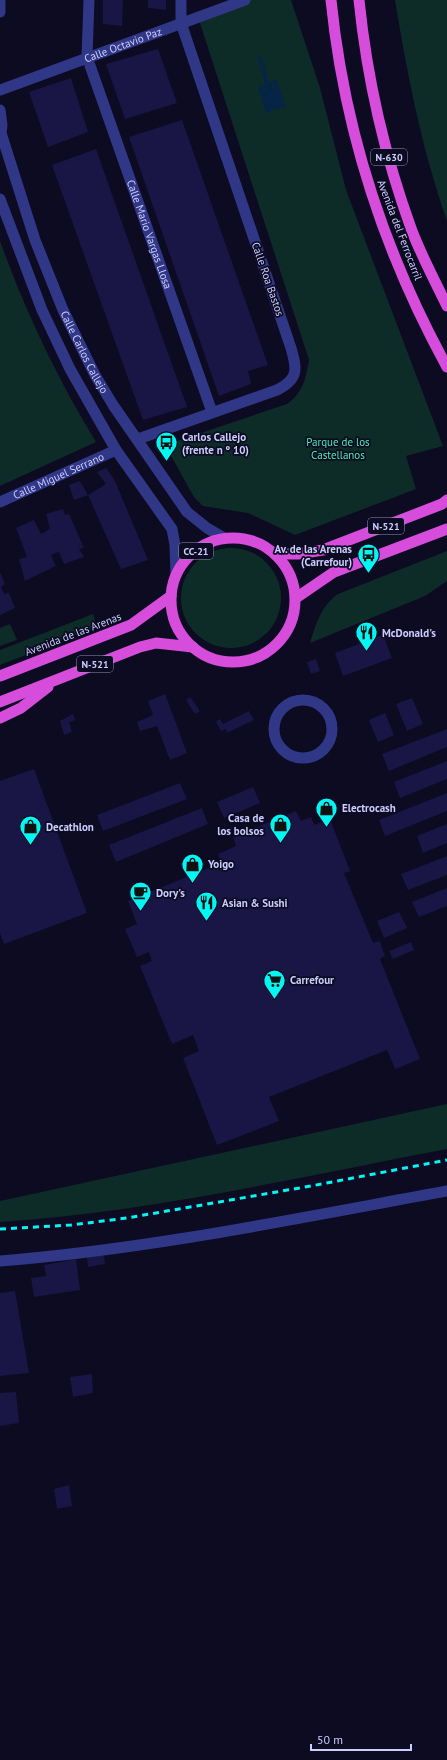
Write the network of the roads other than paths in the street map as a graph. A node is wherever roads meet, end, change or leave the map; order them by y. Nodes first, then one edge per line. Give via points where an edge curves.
1 (0, 0) edge
2 (89, 0) edge
3 (181, 0) edge
4 (245, 0) edge
5 (331, 0) edge
6 (359, 0) edge
7 (0, 12) edge
8 (181, 23) junction
9 (87, 57) junction
10 (0, 90) edge
11 (0, 116) edge
12 (0, 133) edge
13 (0, 199) edge
14 (447, 306) edge
15 (447, 367) edge
16 (212, 412) junction
17 (138, 439) junction
18 (116, 450) junction
19 (447, 500) edge
20 (0, 502) edge
21 (447, 529) edge
22 (224, 538) junction
23 (275, 554) junction
24 (176, 575) junction
25 (171, 596) junction
26 (296, 598) junction
27 (193, 647) junction
28 (0, 676) edge
29 (58, 679) junction
30 (0, 702) edge
31 (0, 718) edge
32 (273, 729) joint
33 (447, 1191) edge
34 (0, 1262) edge

1 - 7 street
2 - 9 street
3 - 8 street, Calle Roa Bastos
4 - 8 street, Calle Octavio Paz
5 - 15 highway, Avenida del Ferrocarril / N-630 via 348,107 373,197 418,311
6 - 14 highway, Avenida del Ferrocarril / N-630 via 373,91 391,165 413,232
8 - 9 street, Calle Octavio Paz
8 - 16 street, Calle Roa Bastos via 296,366 293,378 283,387
9 - 10 street, Calle Octavio Paz
9 - 16 street, Calle Mario Vargas Llosa
11 - 12 street, Calle Carlos Callejo
12 - 17 street, Calle Carlos Callejo via 35,240 63,310 95,375
13 - 18 street, Calle Carlos Callejo via 45,316 85,398
16 - 17 street, Calle Roa Bastos
17 - 22 street, Calle Carlos Callejo via 187,512 206,528
18 - 20 street, Calle Miguel Serrano
18 - 24 street, Calle Carlos Callejo via 172,529
19 - 23 highway, N-521 via 323,550
21 - 26 highway, N-521 via 334,572
22 - 23 highway, N-521 via 242,538 260,543
22 - 24 highway, CC-21 via 204,545 188,558
23 - 26 highway, N-521 via 286,566 293,581
24 - 25 highway, N-521
25 - 27 highway, N-521 via 173,615 178,627
25 - 28 highway, Avenida de las Arenas / N-521 via 131,625
26 - 27 highway, N-521 via 294,615 287,631 277,644 261,655 242,661 225,661 208,656
27 - 29 highway, N-521 via 156,643
29 - 30 highway, N-521
29 - 31 highway via 21,708
32 - 32 street via 277,744 282,750 297,758 314,756 321,752 327,746 332,731 327,712 321,706 306,700 290,702 284,707 275,719
33 - 34 street via 165,1241

